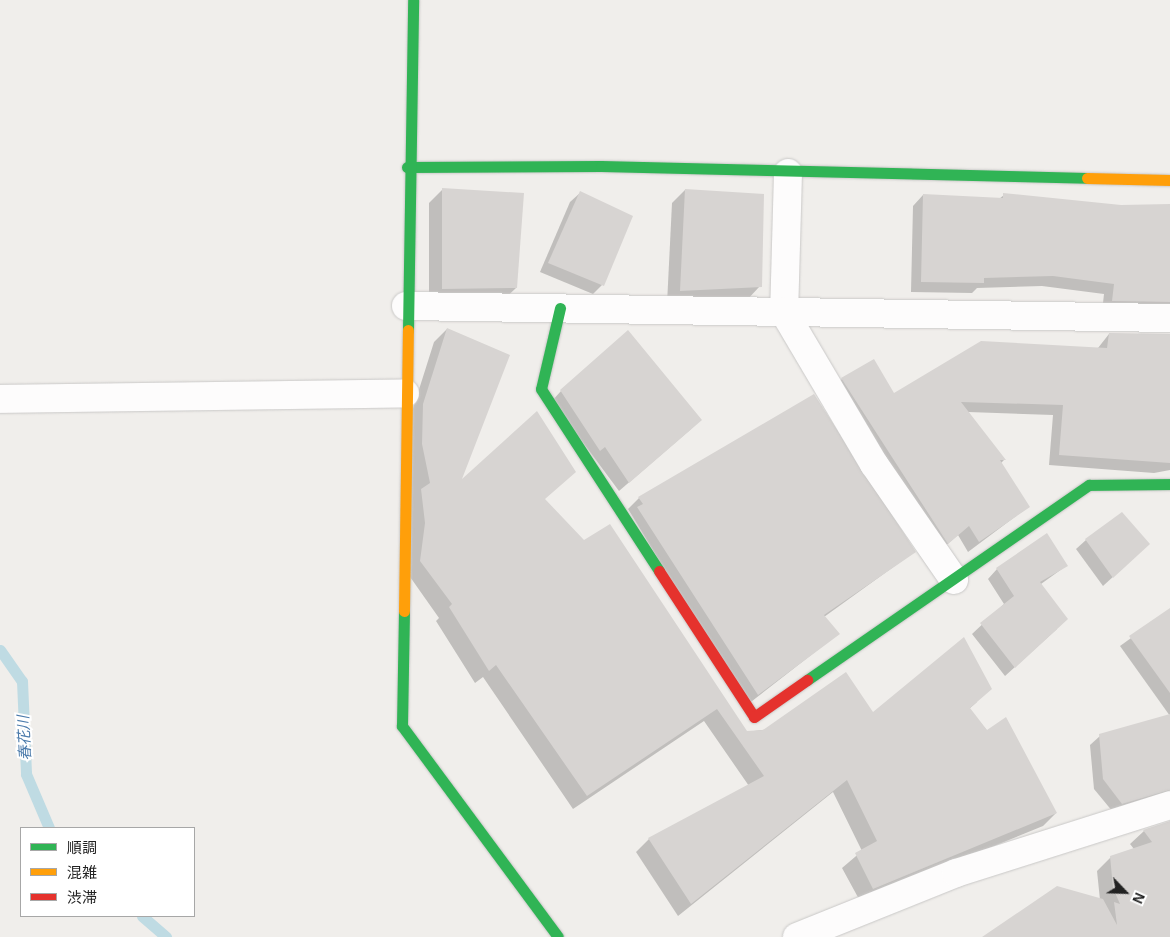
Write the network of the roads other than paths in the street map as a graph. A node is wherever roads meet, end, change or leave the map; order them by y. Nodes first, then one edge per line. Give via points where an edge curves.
1 (414, 0) edge
2 (407, 167) junction
3 (788, 173) junction
4 (1170, 180) edge
5 (406, 306) junction
6 (560, 308) junction
7 (784, 312) junction
8 (1170, 318) edge
9 (405, 393) junction
10 (0, 399) edge
11 (1170, 484) edge
12 (954, 580) junction
13 (1170, 805) edge
14 (558, 937) edge
15 (797, 937) edge

1 - 2 street
2 - 3 street via 601,166
2 - 5 street
3 - 4 street
3 - 7 street
5 - 6 street
5 - 9 street
6 - 7 street
6 - 12 street via 541,389 754,716
7 - 8 street via 937,311
7 - 12 street via 874,464
9 - 10 street
9 - 14 street via 402,726
11 - 12 street via 1089,485
13 - 15 street via 956,873

